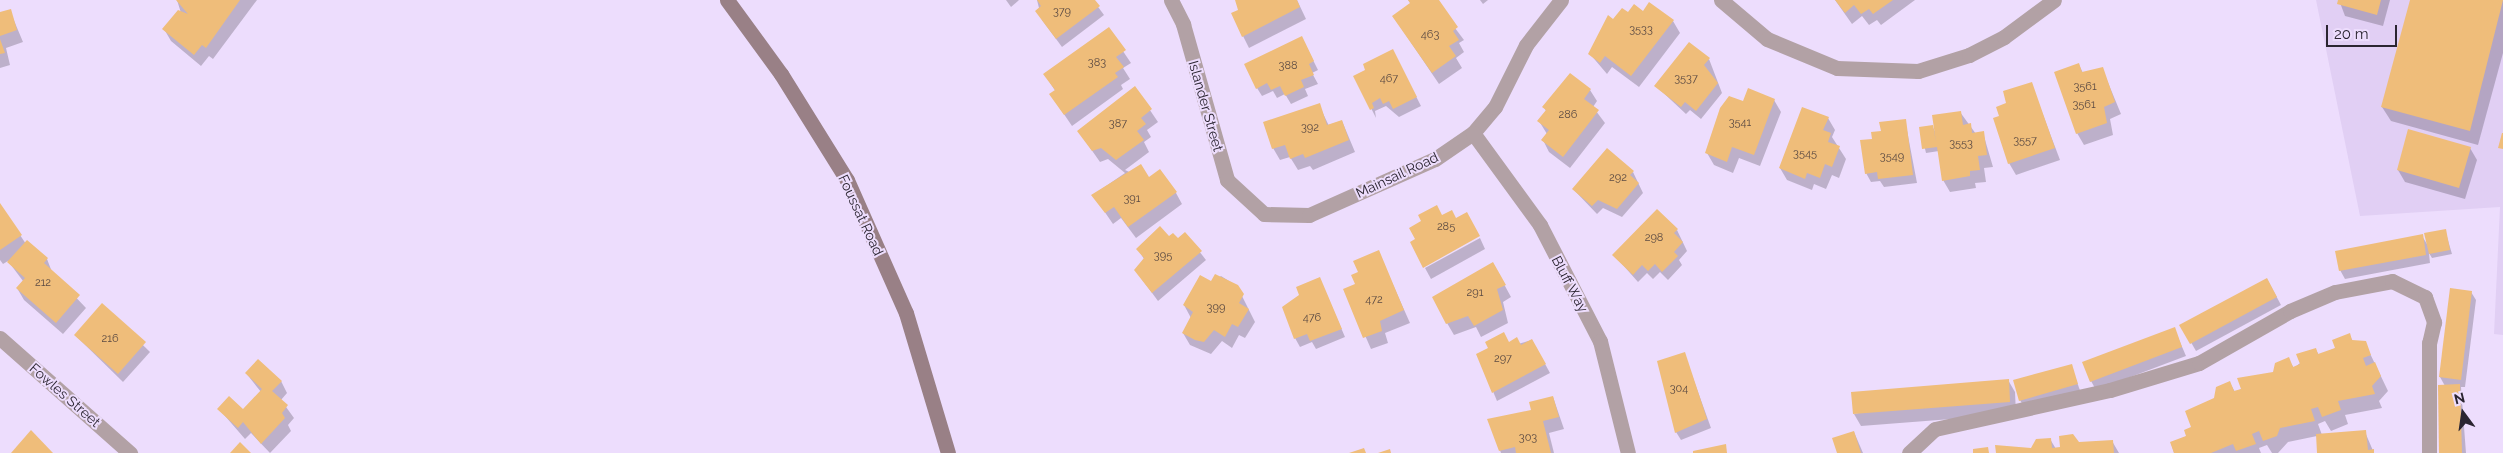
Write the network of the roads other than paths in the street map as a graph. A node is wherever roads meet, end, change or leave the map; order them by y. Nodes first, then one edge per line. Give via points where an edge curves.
1 (727, 0) edge
2 (1171, 0) edge
3 (1561, 0) edge
4 (1721, 0) edge
5 (2054, 0) edge
6 (1473, 133) junction
7 (1251, 205) joint
8 (0, 338) edge
9 (130, 453) edge
10 (948, 453) edge
11 (1628, 453) edge
12 (1909, 453) edge
13 (2429, 453) edge

1 - 10 main road, Foussat Road via 781,74 847,180 906,313
2 - 7 street, Islander Street via 1183,24 1227,180
3 - 6 street, Mainsail Road via 1526,45 1495,107
4 - 5 street via 1767,39 1837,68 1918,71 1969,55 2004,37
6 - 7 street, Mainsail Road via 1435,159 1309,215 1264,214
6 - 11 street, Bluff Way via 1540,226 1600,341
8 - 9 street, Fowles Street
12 - 13 street via 1934,429 2110,390 2199,363 2335,292 2392,281 2425,298 2434,322 2429,343

